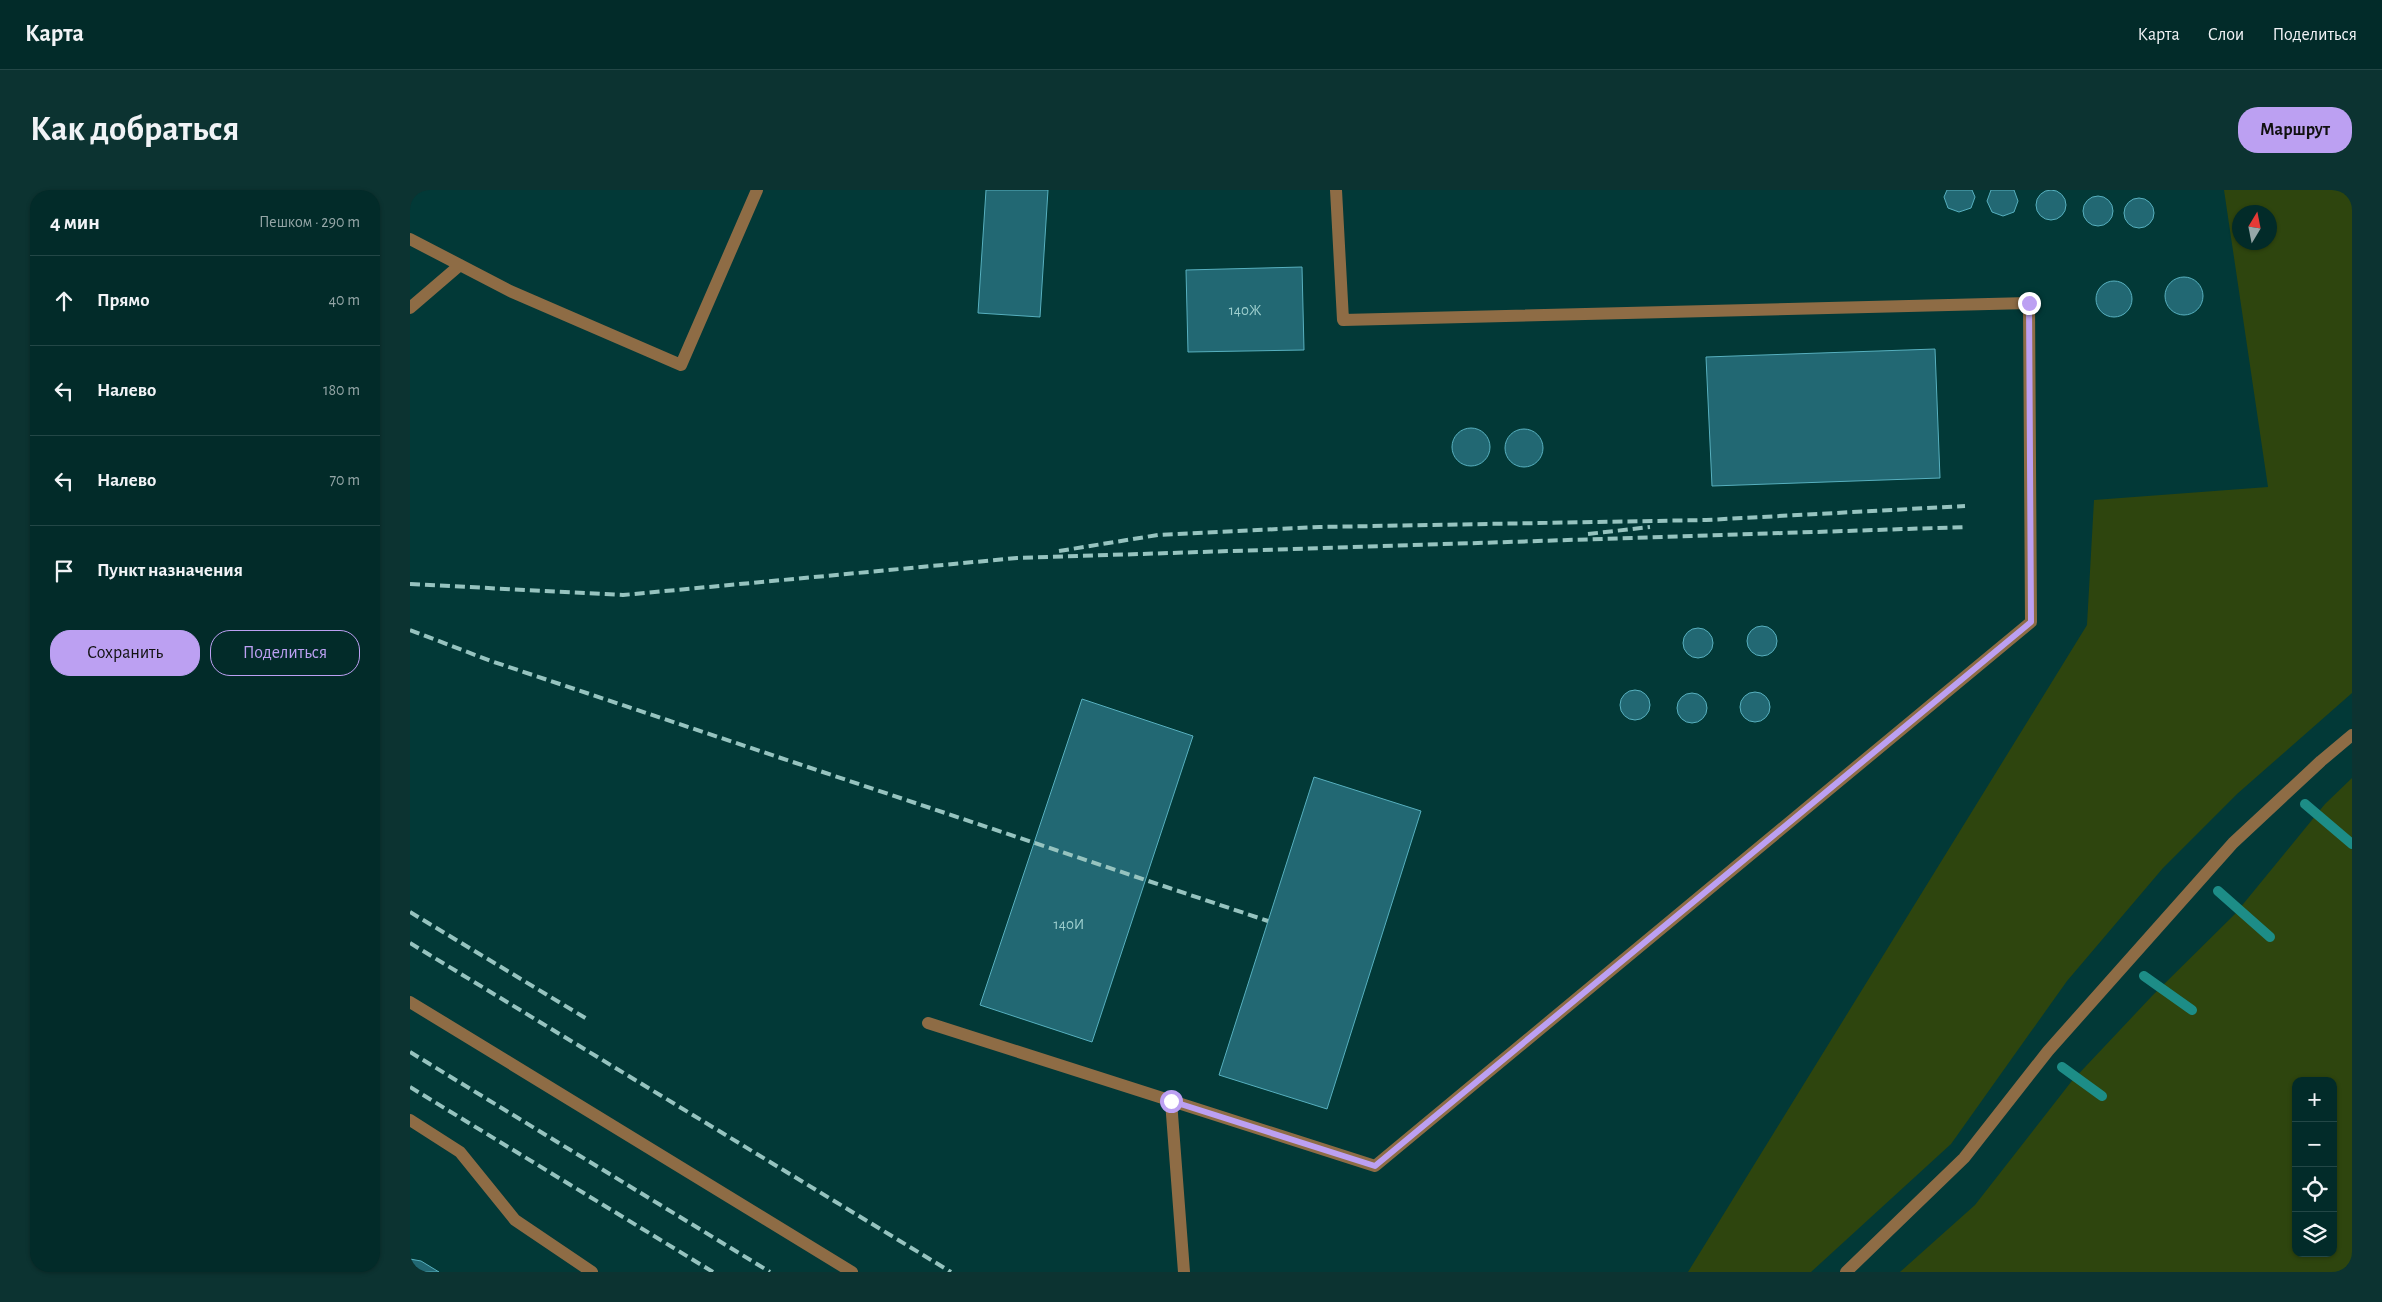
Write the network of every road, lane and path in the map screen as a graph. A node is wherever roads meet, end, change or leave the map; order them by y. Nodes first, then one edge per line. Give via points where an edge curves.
1 (757, 190) edge
2 (1336, 190) edge
3 (410, 239) edge
4 (460, 265) junction
5 (410, 308) edge
6 (2352, 735) edge
7 (410, 1002) edge
8 (928, 1023) dead end
9 (1171, 1101) junction
10 (410, 1120) edge
11 (592, 1272) edge
12 (852, 1272) edge
13 (1184, 1272) edge
14 (1846, 1272) edge

1 - 4 lane via 681,365 510,291
2 - 9 lane via 1343,320 2029,303 2031,622 1375,1166
3 - 4 lane
4 - 5 lane
6 - 14 lane via 2233,843 2048,1052 1964,1158
7 - 12 lane
8 - 9 lane
9 - 13 lane
10 - 11 lane via 460,1152 516,1220

